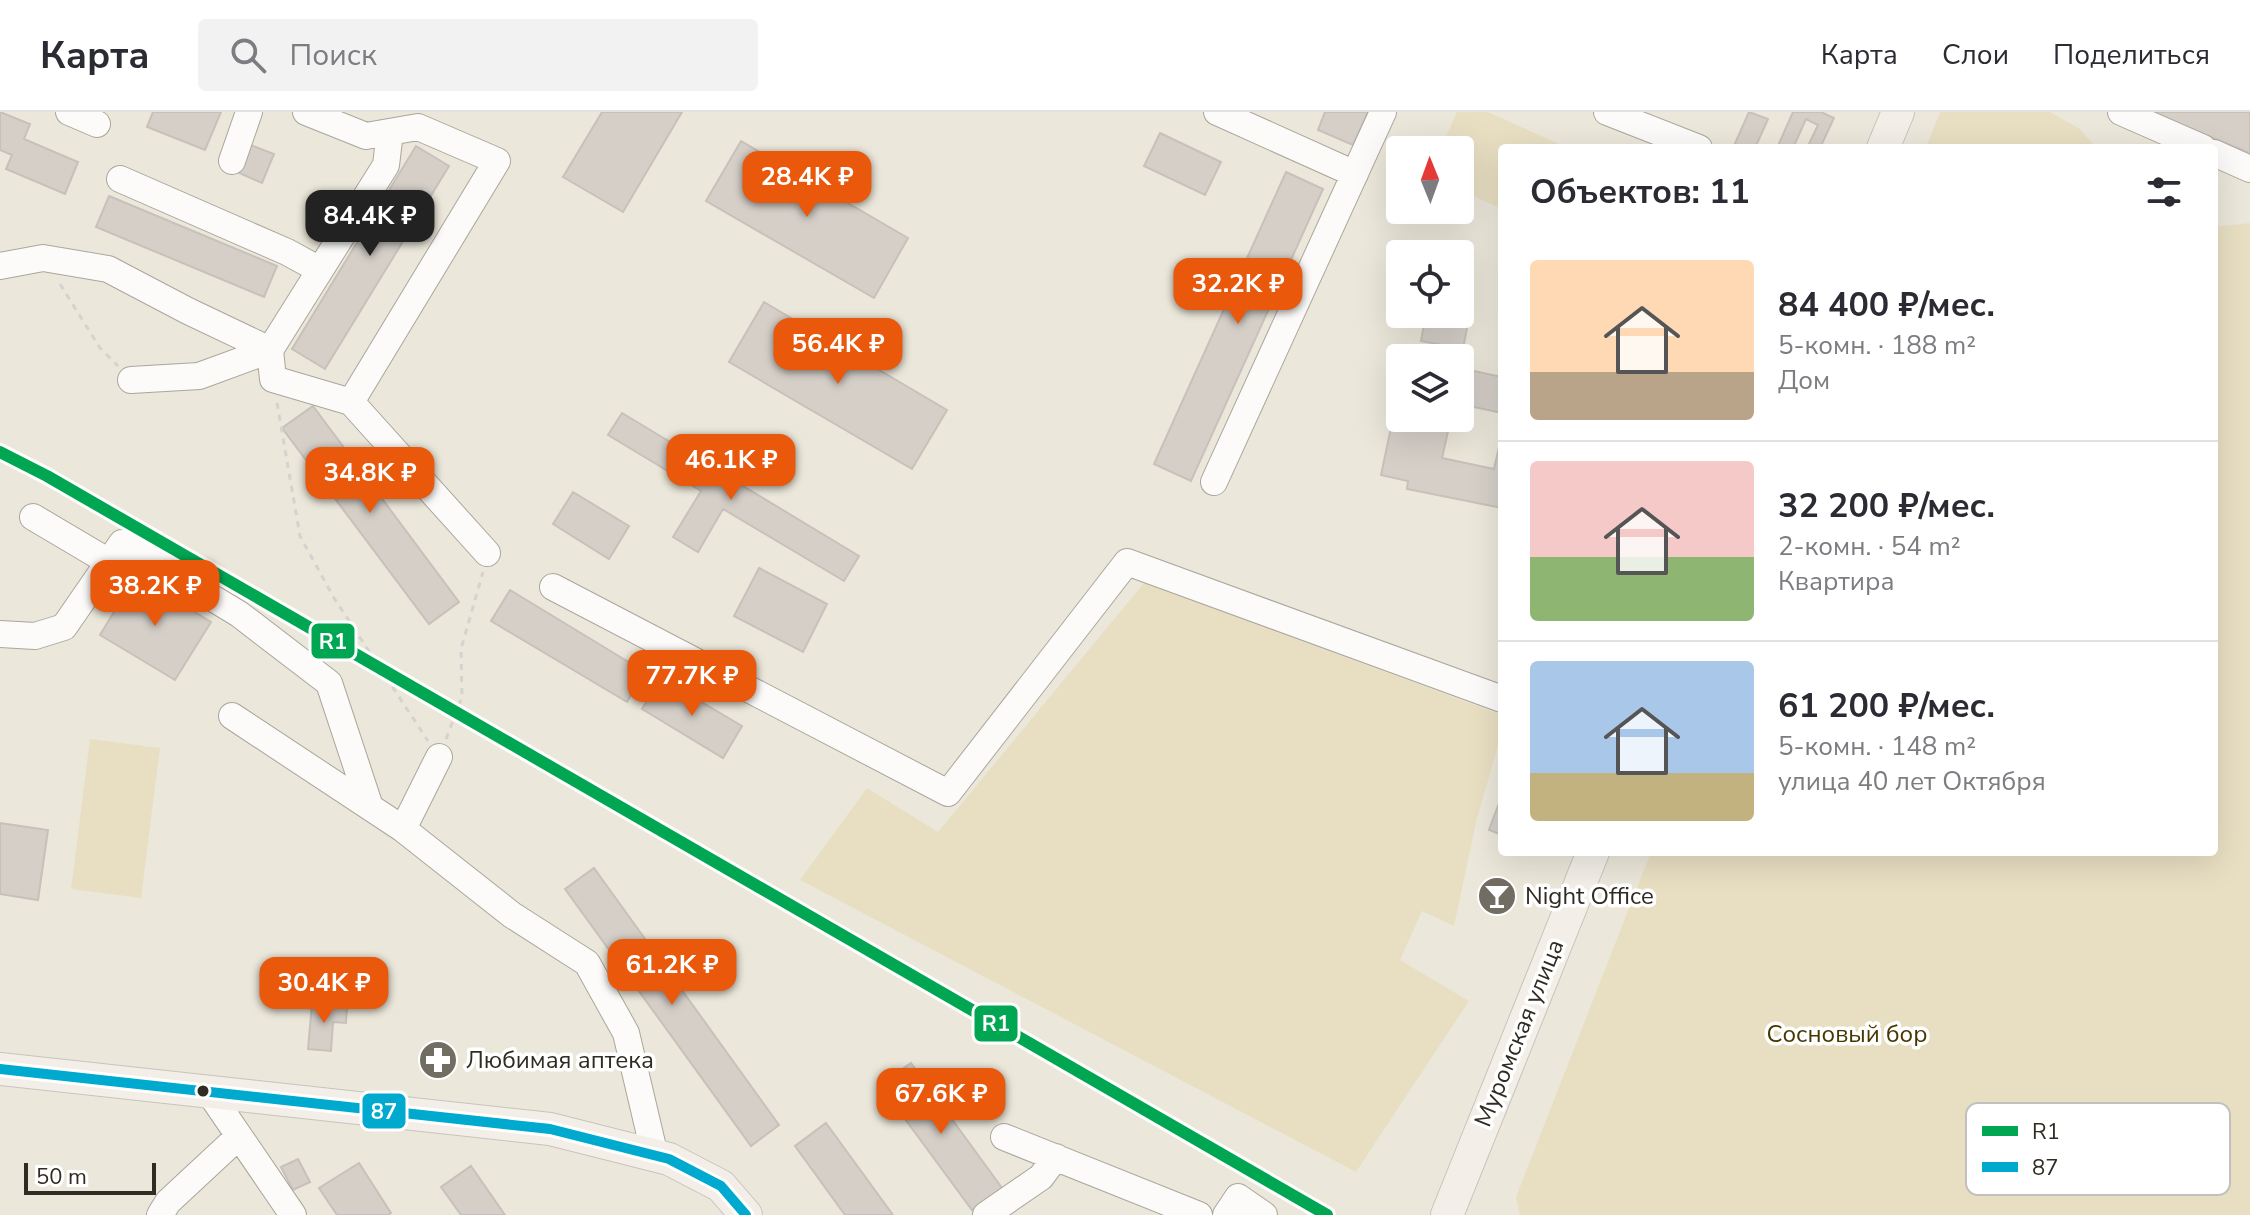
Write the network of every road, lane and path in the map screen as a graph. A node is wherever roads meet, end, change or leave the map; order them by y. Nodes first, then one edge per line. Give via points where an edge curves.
1 (69, 112) edge
2 (249, 112) edge
3 (306, 112) edge
4 (1217, 112) edge
5 (1383, 112) edge
6 (1607, 112) edge
7 (1898, 112) edge
8 (2121, 112) edge
9 (97, 124) dead end
10 (390, 132) junction
11 (1689, 144) edge
12 (1885, 144) edge
13 (2194, 144) edge
14 (2218, 155) edge
15 (232, 161) dead end
16 (2250, 169) edge
17 (1355, 174) junction
18 (120, 179) dead end
19 (43, 258) junction
20 (0, 266) edge
21 (320, 270) junction
22 (270, 350) junction
23 (273, 379) junction
24 (131, 380) joint
25 (351, 402) junction
26 (1214, 482) dead end
27 (33, 517) dead end
28 (487, 553) joint
29 (109, 562) junction
30 (553, 587) dead end
31 (0, 634) edge
32 (1498, 698) edge
33 (232, 716) dead end
34 (439, 757) junction
35 (370, 807) junction
36 (403, 829) junction
37 (1591, 856) edge
38 (0, 1069) edge
39 (209, 1092) junction
40 (239, 1136) junction
41 (1004, 1137) dead end
42 (655, 1156) junction
43 (1056, 1157) junction
44 (160, 1215) edge
45 (293, 1215) edge
46 (746, 1215) edge
47 (986, 1215) edge
48 (1199, 1215) edge
49 (1226, 1215) edge
50 (1264, 1215) edge
51 (1447, 1215) edge

1 - 9 street
2 - 15 street
3 - 10 street via 366,136
4 - 17 street
5 - 17 street
6 - 11 street
7 - 12 main road
8 - 13 street
10 - 21 street via 386,165
10 - 25 street via 418,127 497,161
14 - 16 street
17 - 26 street
18 - 21 street
19 - 20 street
19 - 22 street via 108,269
19 - 24 path via 100,348
21 - 22 street
22 - 23 street
22 - 24 street via 199,376
23 - 25 street
23 - 34 path via 300,536 334,598
25 - 28 street
27 - 29 street
28 - 34 path via 461,649 462,697
29 - 31 street via 64,627 35,636
29 - 35 street via 122,543 239,614 329,683
30 - 32 street via 948,793 1127,562
33 - 35 street
34 - 36 street
35 - 36 street
36 - 42 street via 512,915 587,963 626,1033
37 - 51 main road, Муромская улица
38 - 39 main road
39 - 40 street
39 - 42 main road via 550,1129
40 - 44 street
40 - 45 street
41 - 43 street
42 - 46 main road via 721,1186
43 - 47 street via 1041,1177
43 - 48 street
49 - 50 street via 1238,1197

